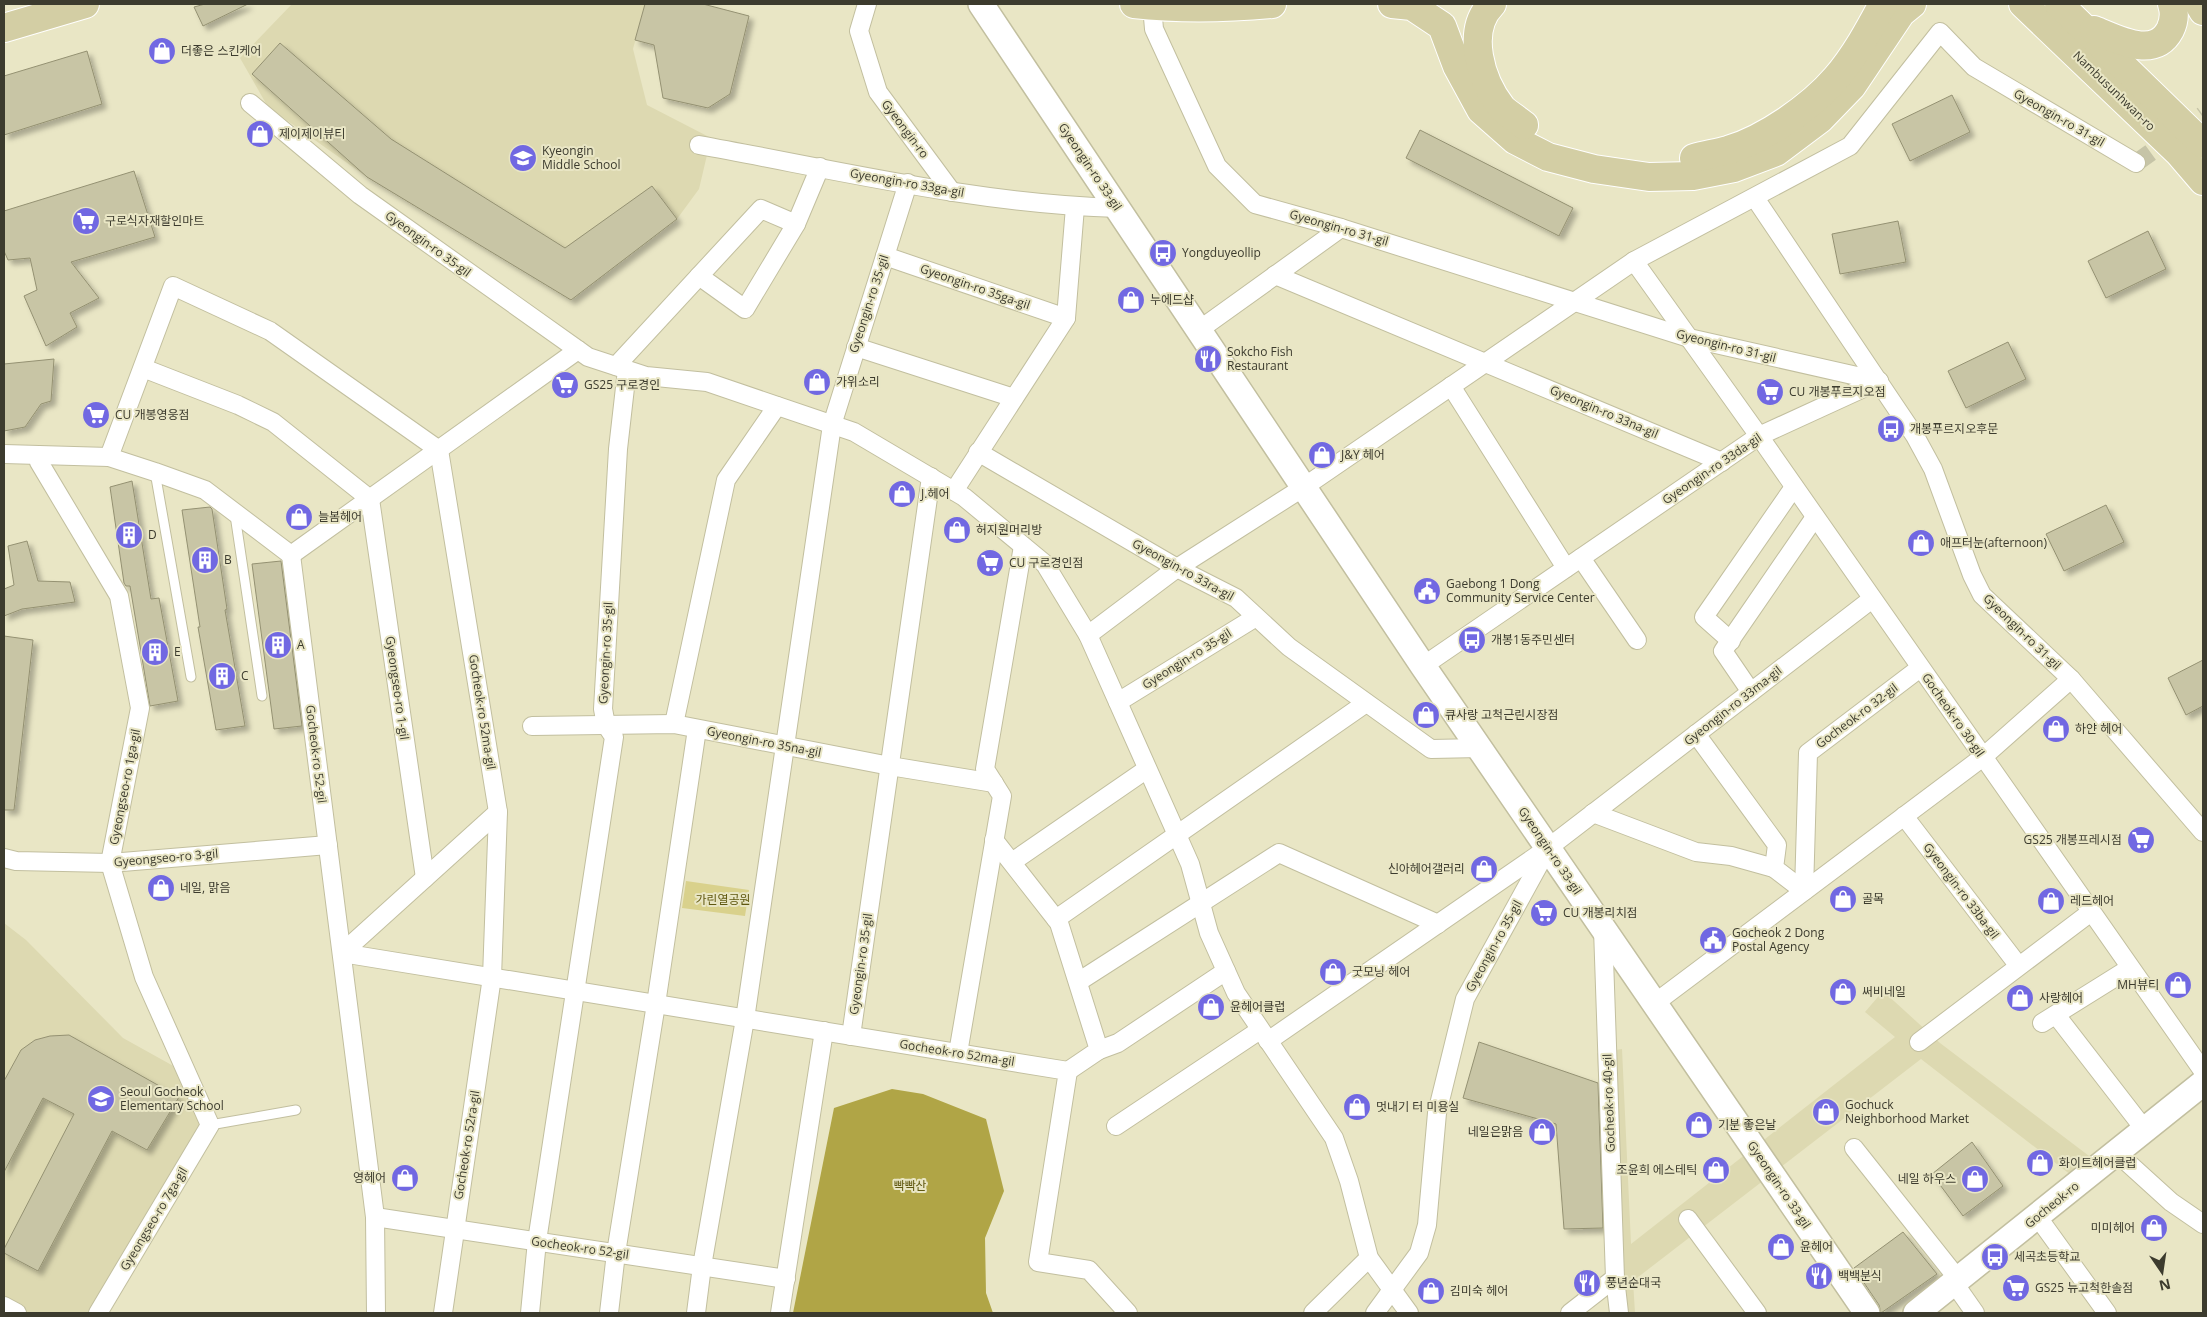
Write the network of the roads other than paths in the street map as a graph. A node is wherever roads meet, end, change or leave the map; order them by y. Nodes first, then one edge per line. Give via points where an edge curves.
1 (85, 4) edge
2 (867, 4) edge
3 (981, 4) edge
4 (1272, 4) edge
5 (1392, 4) edge
6 (1492, 4) edge
7 (1883, 4) edge
8 (1912, 4) edge
9 (2009, 4) edge
10 (2023, 4) edge
11 (2059, 4) edge
12 (2172, 4) edge
13 (2199, 4) edge
14 (1143, 5) edge
15 (2203, 11) edge
16 (4, 28) edge
17 (2073, 34) junction
18 (250, 104) dead end
19 (2203, 144) edge
20 (699, 145) dead end
21 (2136, 163) dead end
22 (820, 167) junction
23 (2203, 181) edge
24 (908, 183) junction
25 (952, 192) junction
26 (1755, 198) junction
27 (1075, 207) junction
28 (1118, 208) junction
29 (796, 224) junction
30 (1341, 228) junction
31 (885, 256) junction
32 (1634, 261) junction
33 (1276, 275) junction
34 (699, 276) junction
35 (1576, 302) junction
36 (1066, 318) junction
37 (1199, 330) junction
38 (1689, 338) junction
39 (856, 347) junction
40 (578, 350) junction
41 (1486, 363) junction
42 (143, 368) junction
43 (622, 368) junction
44 (1879, 381) junction
45 (1452, 386) junction
46 (1014, 398) junction
47 (777, 406) junction
48 (832, 425) junction
49 (1759, 436) junction
50 (439, 450) junction
51 (978, 452) junction
52 (4, 454) edge
53 (38, 455) junction
54 (109, 457) junction
55 (1722, 462) junction
56 (155, 472) junction
57 (931, 477) junction
58 (1304, 487) junction
59 (1794, 487) junction
60 (954, 491) junction
61 (370, 499) junction
62 (234, 512) junction
63 (1815, 517) junction
64 (1023, 546) junction
65 (291, 555) junction
66 (1581, 558) junction
67 (1177, 568) junction
68 (1566, 568) junction
69 (1872, 599) junction
70 (1256, 617) junction
71 (1088, 635) junction
72 (1637, 640) dead end
73 (1731, 640) junction
74 (1423, 666) junction
75 (1920, 668) junction
76 (191, 677) dead end
77 (2071, 679) junction
78 (1751, 692) junction
79 (262, 696) dead end
80 (1118, 702) junction
81 (1366, 703) junction
82 (674, 724) junction
83 (606, 725) junction
84 (532, 726) dead end
85 (697, 729) junction
86 (1696, 734) junction
87 (785, 746) junction
88 (1480, 748) junction
89 (1982, 757) junction
90 (890, 766) junction
91 (1147, 769) junction
92 (994, 784) junction
93 (498, 812) junction
94 (1594, 813) junction
95 (1904, 816) junction
96 (2203, 832) edge
97 (1177, 836) junction
98 (994, 840) junction
99 (328, 845) junction
100 (1548, 848) junction
101 (4, 858) edge
102 (1012, 862) junction
103 (110, 863) junction
104 (1774, 868) junction
105 (425, 878) junction
106 (1804, 891) junction
107 (1200, 902) junction
108 (2091, 912) junction
109 (1056, 919) junction
110 (1438, 924) junction
111 (1603, 929) junction
112 (342, 953) junction
113 (2018, 965) junction
114 (2130, 968) junction
115 (1226, 970) junction
116 (492, 977) junction
117 (1078, 982) junction
118 (575, 991) junction
119 (1655, 1003) junction
120 (656, 1004) junction
121 (745, 1018) junction
122 (824, 1031) junction
123 (850, 1036) junction
124 (1264, 1036) junction
125 (1918, 1042) dead end
126 (1100, 1050) junction
127 (958, 1053) junction
128 (1068, 1071) junction
129 (2203, 1071) edge
130 (2203, 1083) edge
131 (296, 1110) dead end
132 (210, 1125) junction
133 (1116, 1126) dead end
134 (2145, 1130) junction
135 (1854, 1148) dead end
136 (2117, 1152) junction
137 (2037, 1216) junction
138 (375, 1217) junction
139 (1688, 1219) dead end
140 (2203, 1224) edge
141 (454, 1229) junction
142 (537, 1241) junction
143 (616, 1253) junction
144 (1369, 1258) junction
145 (702, 1266) junction
146 (1615, 1278) junction
147 (786, 1279) junction
148 (1956, 1281) junction
149 (1393, 1291) junction
150 (4, 1306) edge
151 (17, 1313) edge
152 (98, 1313) edge
153 (376, 1313) edge
154 (443, 1313) edge
155 (530, 1313) edge
156 (609, 1313) edge
157 (696, 1313) edge
158 (780, 1313) edge
159 (1128, 1313) edge
160 (1313, 1313) edge
161 (1375, 1313) edge
162 (1409, 1313) edge
163 (1570, 1313) edge
164 (1619, 1313) edge
165 (1757, 1313) edge
166 (1867, 1313) edge
167 (1916, 1313) edge
168 (1975, 1313) edge
169 (2107, 1313) edge

1 - 16 main road
2 - 25 street, Gyeongin-ro via 859,31 878,92
3 - 28 street, Gyeongin-ro 33-gil
4 - 14 main road
5 - 8 main road via 1412,6 1442,26 1457,66 1481,110 1515,140 1548,157 1594,169 1649,177 1693,176 1734,168 1776,152 1820,120 1852,86 1901,13
6 - 7 main road via 1484,12 1477,37 1480,61 1489,87 1503,109 1556,144 1598,156 1649,161 1692,158 1729,150 1766,132 1804,107 1835,79 1864,40
9 - 17 main road
10 - 17 main road, Nambusunhwan-ro
11 - 17 main road, Nambusunhwan-ro
12 - 17 main road via 2173,23 2165,39 2149,46
13 - 15 main road
14 - 30 street, Gyeongin-ro 31-gil via 1217,166 1255,204
17 - 19 main road, Nambusunhwan-ro
17 - 23 main road, Nambusunhwan-ro
18 - 40 street, Gyeongin-ro 35-gil via 360,195
20 - 22 street, Gyeongin-ro 33ga-gil
21 - 26 street, Gyeongin-ro 31-gil via 1974,67 1940,32 1850,146
22 - 24 street, Gyeongin-ro 33ga-gil
22 - 29 street
24 - 25 street, Gyeongin-ro 33ga-gil
24 - 31 street, Gyeongin-ro 35-gil
25 - 27 street, Gyeongin-ro 33ga-gil
26 - 32 street, Gyeongin-ro 31-gil
26 - 44 street
27 - 28 street, Gyeongin-ro 33ga-gil
27 - 36 street
28 - 37 street, Gyeongin-ro 33-gil
29 - 34 street via 761,209
29 - 34 street via 745,309
30 - 33 street
30 - 35 street, Gyeongin-ro 31-gil
31 - 36 street, Gyeongin-ro 35ga-gil
31 - 39 street, Gyeongin-ro 35-gil
32 - 35 street
32 - 38 street, Gocheok-ro 30-gil
33 - 37 street
33 - 41 street, Gyeongin-ro 33na-gil
34 - 43 street
35 - 38 street, Gyeongin-ro 31-gil
35 - 41 street
36 - 46 street
37 - 58 street, Gyeongin-ro 33-gil
38 - 44 street, Gyeongin-ro 31-gil
38 - 49 street, Gocheok-ro 30-gil
39 - 46 street
39 - 48 street, Gyeongin-ro 35-gil
40 - 43 street, Gyeongin-ro 35-gil via 588,357
40 - 50 street
41 - 45 street
41 - 55 street, Gyeongin-ro 33na-gil
42 - 50 street via 173,286 270,331
42 - 54 street
42 - 61 street via 273,422
43 - 47 street, Gyeongin-ro 35-gil via 646,376 707,382
43 - 83 street, Gyeongin-ro 35-gil via 603,709
44 - 49 street, Gyeongin-ro 33da-gil
44 - 77 street, Gyeongin-ro 31-gil via 1933,469 1982,595
45 - 58 street
45 - 68 street
46 - 51 street
47 - 48 street, Gyeongin-ro 35-gil
47 - 82 street via 726,480
48 - 57 street, Gyeongin-ro 35-gil via 854,432
48 - 87 street, Gyeongin-ro 35-gil
49 - 55 street, Gyeongin-ro 33da-gil
49 - 59 street, Gocheok-ro 30-gil
50 - 61 street
50 - 93 street, Gocheok-ro 52ma-gil
51 - 60 street
51 - 67 street, Gyeongin-ro 33ra-gil
52 - 53 street
53 - 54 street
53 - 103 street, Gyeongseo-ro 1ga-gil via 119,596 140,708
54 - 56 street
55 - 66 street, Gyeongin-ro 33da-gil
56 - 62 street via 205,490
56 - 76 lane
57 - 60 street, Gyeongin-ro 35-gil
57 - 90 street, Gyeongin-ro 35-gil
58 - 67 street
58 - 74 street, Gyeongin-ro 33-gil
59 - 63 street, Gocheok-ro 30-gil
59 - 73 street via 1704,617
60 - 64 street, Gyeongin-ro 35-gil
61 - 65 street
61 - 105 street, Gyeongseo-ro 1-gil
62 - 65 street
62 - 79 lane
63 - 69 street, Gocheok-ro 30-gil
63 - 73 street
64 - 71 street, Gyeongin-ro 35-gil via 1045,564
64 - 92 street via 985,769
65 - 99 street, Gocheok-ro 52-gil
66 - 68 street, Gyeongin-ro 33da-gil
66 - 72 street
67 - 70 street, Gyeongin-ro 33ra-gil via 1236,598
67 - 71 street
68 - 74 street, Gyeongin-ro 33da-gil
69 - 75 street, Gocheok-ro 30-gil
69 - 78 street, Gyeongin-ro 33ma-gil
70 - 80 street, Gyeongin-ro 35-gil
70 - 81 street, Gyeongin-ro 33ra-gil via 1289,647
71 - 80 street, Gyeongin-ro 35-gil
73 - 78 street via 1723,651
74 - 88 street, Gyeongin-ro 33-gil
75 - 89 street, Gocheok-ro 30-gil
75 - 106 street, Gocheok-ro 32-gil via 1808,753
77 - 89 street
77 - 96 street, Gyeongin-ro 31-gil
78 - 86 street, Gyeongin-ro 33ma-gil
80 - 91 street, Gyeongin-ro 35-gil
81 - 88 street, Gyeongin-ro 33ra-gil via 1431,749
81 - 97 street
82 - 83 street, Gyeongin-ro 35na-gil
82 - 85 street, Gyeongin-ro 35na-gil
83 - 84 street, Gyeongin-ro 35na-gil
83 - 118 street, Gyeongin-ro 35-gil via 614,737
85 - 87 street, Gyeongin-ro 35na-gil
85 - 120 street
86 - 94 street, Gyeongin-ro 33ma-gil
86 - 104 street via 1778,845
87 - 90 street, Gyeongin-ro 35na-gil
87 - 121 street, Gyeongin-ro 35-gil
88 - 100 street, Gyeongin-ro 33-gil
89 - 95 street
89 - 108 street, Gocheok-ro 30-gil
90 - 92 street, Gyeongin-ro 35na-gil
90 - 123 street, Gyeongin-ro 35-gil
91 - 97 street, Gyeongin-ro 35-gil
91 - 102 street
92 - 98 street via 1002,796
93 - 105 street
93 - 116 street, Gocheok-ro 52ma-gil
94 - 100 street, Gyeongin-ro 33ma-gil
94 - 104 street via 1696,852 1731,856
95 - 106 street
95 - 113 street, Gyeongin-ro 33ba-gil
97 - 107 street, Gyeongin-ro 35-gil via 1190,864
97 - 109 street
98 - 102 street
98 - 127 street
99 - 103 street, Gyeongseo-ro 3-gil
99 - 112 street, Gocheok-ro 52-gil
100 - 110 street
100 - 111 street, Gyeongin-ro 33-gil
100 - 149 street, Gyeongin-ro 35-gil via 1465,999 1437,1113 1427,1224 1419,1254
101 - 103 street, Gyeongseo-ro 3-gil
102 - 109 street
103 - 132 street, Gyeongseo-ro 1ga-gil via 144,977
104 - 106 street
105 - 112 street
106 - 119 street
107 - 110 street via 1278,853
107 - 115 street, Gyeongin-ro 35-gil via 1209,933
107 - 117 street
108 - 113 street
108 - 114 street, Gocheok-ro 30-gil
109 - 117 street
110 - 124 street
111 - 119 street, Gyeongin-ro 33-gil
111 - 146 street, Gocheok-ro 40-gil
112 - 116 street, Gocheok-ro 52ma-gil
112 - 138 street, Gocheok-ro 52-gil
113 - 125 street
114 - 129 street, Gocheok-ro 30-gil
114 - 134 street via 2049,1019
115 - 124 street, Gyeongin-ro 35-gil via 1236,993
115 - 126 street via 1118,1043
116 - 118 street, Gocheok-ro 52ma-gil
116 - 141 street, Gocheok-ro 52ra-gil
117 - 126 street
118 - 120 street, Gocheok-ro 52ma-gil
118 - 142 street
119 - 166 street, Gyeongin-ro 33-gil
120 - 121 street, Gocheok-ro 52ma-gil
120 - 143 street
121 - 122 street, Gocheok-ro 52ma-gil
121 - 145 street
122 - 123 street, Gocheok-ro 52ma-gil
122 - 147 street
123 - 127 street, Gocheok-ro 52ma-gil
124 - 133 street
124 - 144 street, Gyeongin-ro 35-gil via 1334,1138
126 - 128 street
127 - 128 street, Gocheok-ro 52ma-gil
128 - 159 street via 1038,1262 1089,1270
130 - 134 street, Gocheok-ro
131 - 132 lane
132 - 152 street, Gyeongseo-ro 7ga-gil
134 - 136 street, Gocheok-ro
135 - 148 street
136 - 137 street, Gocheok-ro
136 - 140 street via 2171,1202
137 - 148 street, Gocheok-ro
137 - 169 street
138 - 141 street, Gocheok-ro 52-gil
138 - 153 street, Gocheok-ro 52-gil
139 - 165 street
141 - 142 street, Gocheok-ro 52-gil
141 - 154 street, Gocheok-ro 52ra-gil
142 - 143 street, Gocheok-ro 52-gil
142 - 155 street
143 - 145 street, Gocheok-ro 52-gil
143 - 156 street
144 - 149 street, Gyeongin-ro 35-gil
144 - 160 street
145 - 147 street, Gocheok-ro 52-gil
145 - 157 street
146 - 163 street
146 - 164 street, Gocheok-ro 40-gil
147 - 158 street
148 - 167 street, Gocheok-ro
148 - 168 street
149 - 161 street, Gyeongin-ro 35-gil
149 - 162 street, Gyeongin-ro 35-gil
150 - 151 street

